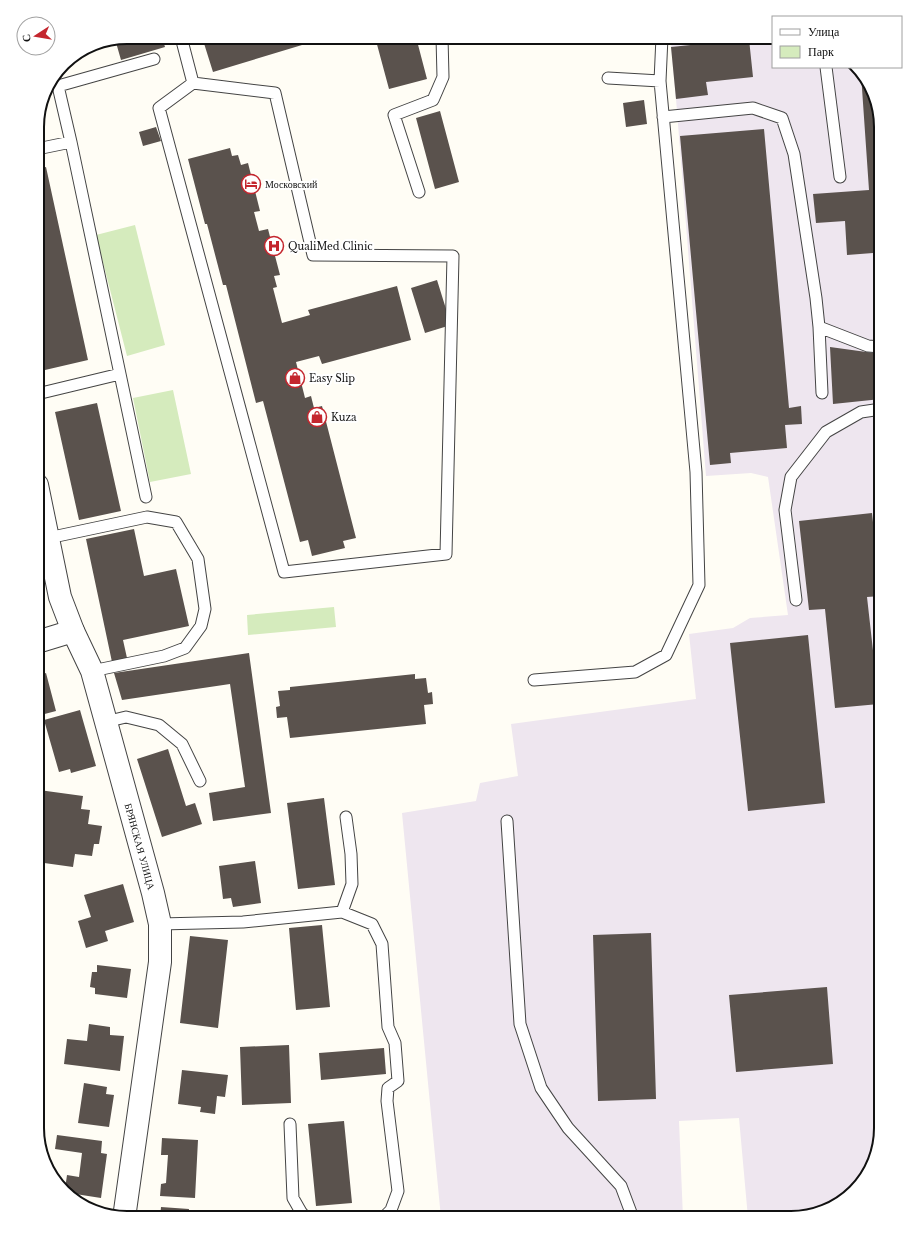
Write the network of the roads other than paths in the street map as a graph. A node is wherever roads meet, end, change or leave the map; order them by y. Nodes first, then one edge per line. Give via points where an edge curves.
1 (183, 44) edge
2 (442, 44) edge
3 (662, 44) edge
4 (154, 59) dead end
5 (826, 68) edge
6 (608, 78) dead end
7 (660, 81) junction
8 (193, 83) junction
9 (663, 117) junction
10 (70, 142) junction
11 (44, 148) edge
12 (840, 177) dead end
13 (419, 192) dead end
14 (820, 327) junction
15 (874, 346) edge
16 (120, 374) junction
17 (44, 392) edge
18 (822, 393) dead end
19 (874, 410) edge
20 (146, 497) dead end
21 (44, 519) edge
22 (48, 538) junction
23 (796, 600) dead end
24 (73, 631) junction
25 (44, 640) edge
26 (92, 671) junction
27 (534, 680) dead end
28 (105, 722) junction
29 (200, 781) dead end
30 (346, 817) dead end
31 (507, 821) dead end
32 (342, 912) junction
33 (160, 924) junction
34 (290, 1124) dead end
35 (125, 1211) edge
36 (300, 1211) edge
37 (390, 1211) edge
38 (630, 1211) edge

1 - 8 lane
2 - 13 lane via 443,77 433,100 394,115
3 - 7 lane
4 - 10 lane via 58,86
5 - 12 lane
6 - 7 lane
7 - 9 lane
8 - 8 lane via 275,93 313,255 453,256 446,554 284,572 159,108
9 - 14 lane via 753,108 782,118 794,154
9 - 27 lane via 696,472 699,585 666,656 635,672
10 - 11 lane
10 - 16 lane
14 - 15 lane
14 - 18 lane
16 - 17 lane
16 - 20 lane
19 - 23 lane via 861,412 826,432 791,477 785,510
21 - 22 street, БРЯНСКАЯ УЛИЦА
22 - 24 street, БРЯНСКАЯ УЛИЦА via 60,597
22 - 26 lane via 147,517 176,522 198,559 205,609 201,626 185,648 164,656
24 - 25 street
24 - 26 street, БРЯНСКАЯ УЛИЦА
26 - 28 street, БРЯНСКАЯ УЛИЦА
28 - 29 lane via 126,717 159,725 182,744
28 - 33 street, БРЯНСКАЯ УЛИЦА
30 - 32 lane via 352,884
31 - 38 lane via 520,1024 541,1088 568,1128 621,1186
32 - 33 lane via 243,922
32 - 37 lane via 372,924 382,944 388,1027 395,1043 398,1081 388,1088 387,1101 398,1191
33 - 35 street, БРЯНСКАЯ УЛИЦА via 160,962
34 - 36 lane via 294,1198

